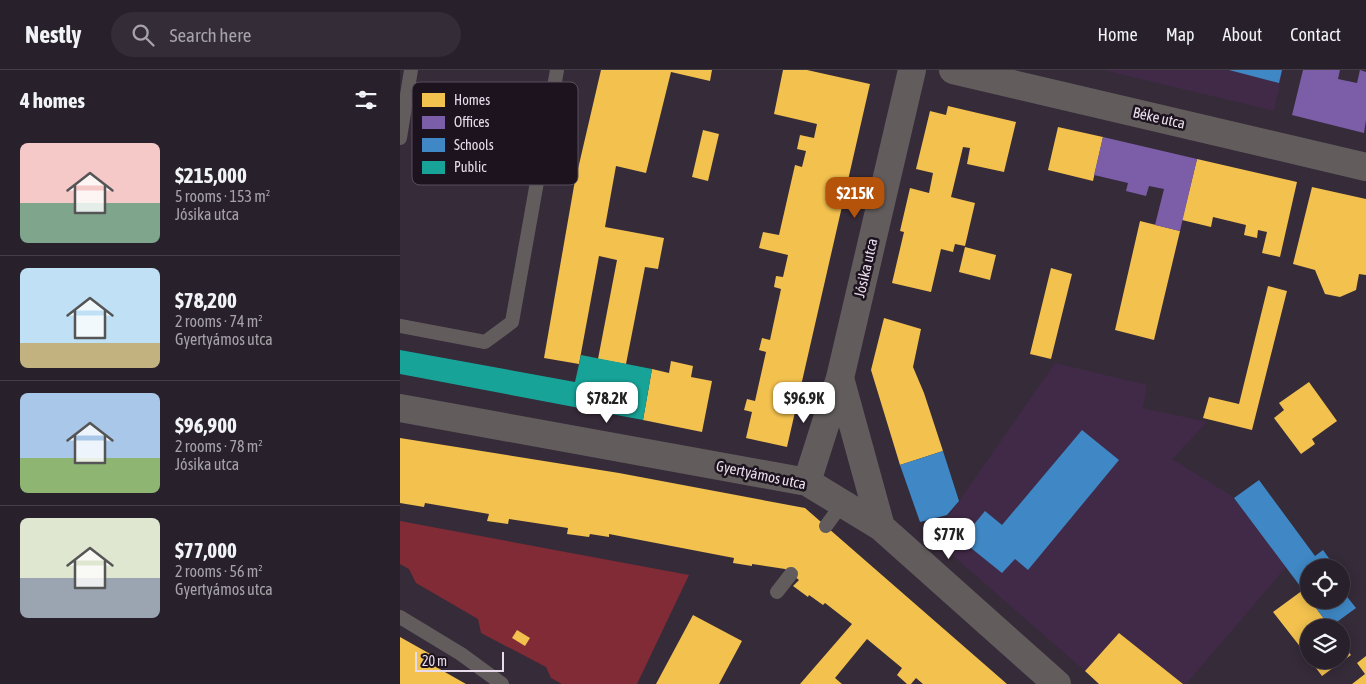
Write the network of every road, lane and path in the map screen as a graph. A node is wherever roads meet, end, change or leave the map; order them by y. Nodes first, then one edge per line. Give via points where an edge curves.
1 (411, 70) edge
2 (912, 70) edge
3 (953, 70) edge
4 (400, 138) edge
5 (1366, 167) edge
6 (536, 185) edge
7 (400, 326) edge
8 (840, 378) junction
9 (400, 408) edge
10 (807, 482) junction
11 (842, 504) junction
12 (826, 526) dead end
13 (881, 528) junction
14 (791, 574) dead end
15 (777, 592) dead end
16 (400, 617) edge
17 (502, 684) edge
18 (1057, 684) edge

1 - 4 lane
2 - 8 street, Jósika utca
3 - 5 street, Béke utca
6 - 7 lane via 512,322 485,342
8 - 10 street, Jósika utca
8 - 13 street, Jósika utca
9 - 10 street, Gyertyámos utca
10 - 11 street, Gyertyámos utca
11 - 12 lane
11 - 13 street, Gyertyámos utca
13 - 18 street, Gyertyámos utca
14 - 15 lane
16 - 17 lane via 461,654

